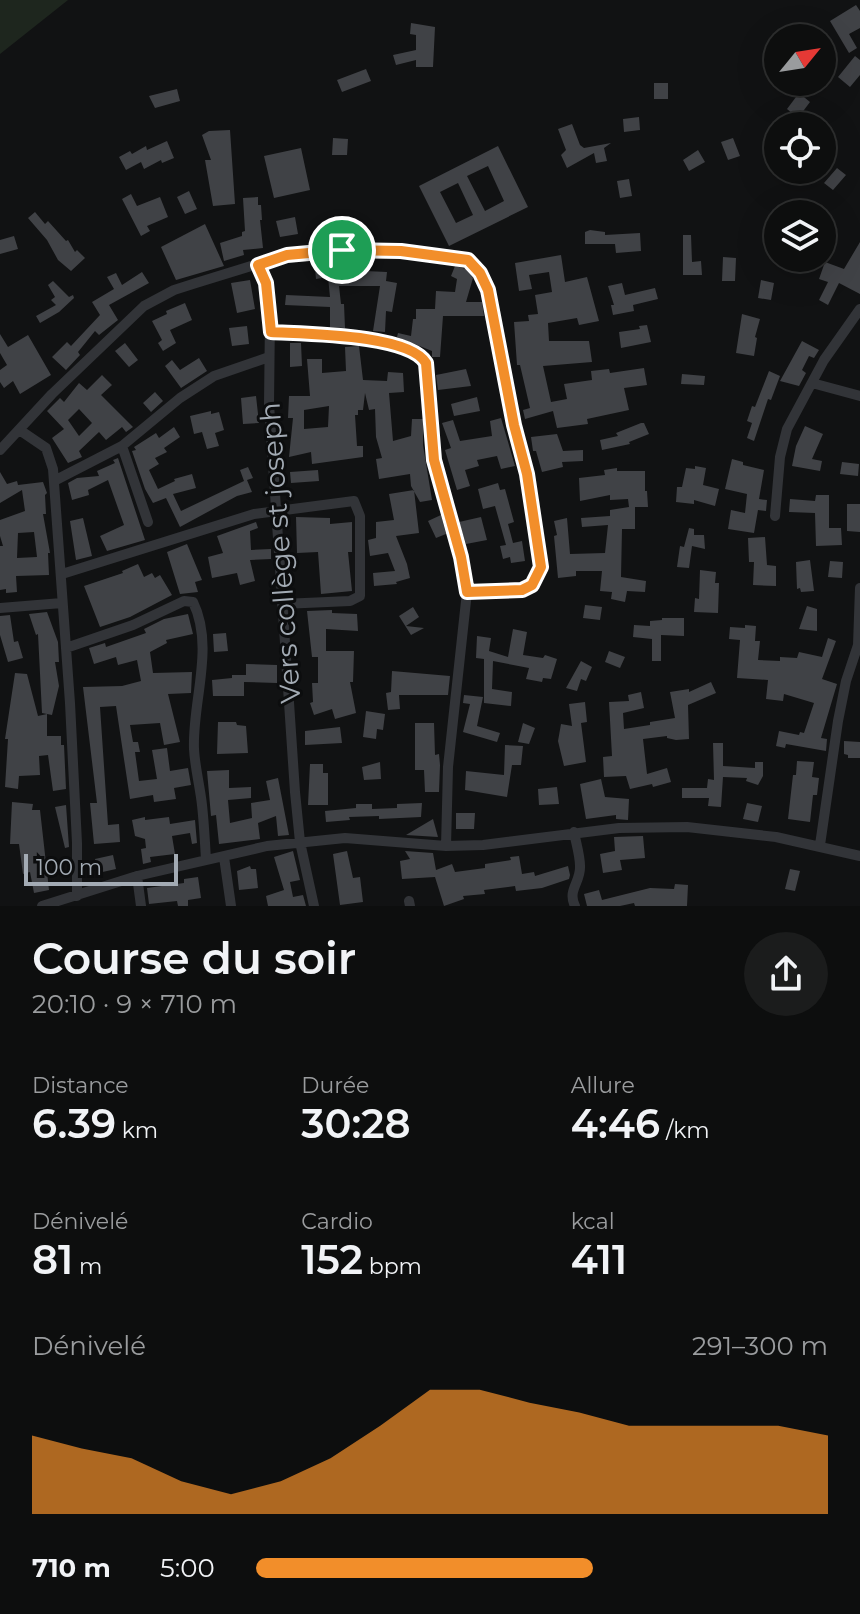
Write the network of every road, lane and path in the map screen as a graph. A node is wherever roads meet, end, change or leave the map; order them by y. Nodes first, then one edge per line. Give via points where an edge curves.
1 (258, 265) junction
2 (860, 309) edge
3 (271, 332) junction
4 (269, 357) junction
5 (812, 383) junction
6 (860, 396) edge
7 (21, 431) junction
8 (122, 446) junction
9 (0, 450) edge
10 (54, 481) junction
11 (277, 511) junction
12 (775, 516) dead end
13 (148, 522) dead end
14 (62, 574) junction
15 (860, 588) edge
16 (467, 592) junction
17 (62, 603) junction
18 (282, 604) junction
19 (0, 608) edge
20 (66, 648) junction
21 (574, 832) junction
22 (300, 842) junction
23 (820, 845) junction
24 (446, 846) junction
25 (860, 856) edge
26 (224, 857) junction
27 (206, 860) junction
28 (137, 876) junction
29 (77, 896) junction
30 (42, 906) edge
31 (141, 906) edge
32 (231, 906) edge
33 (314, 906) edge
34 (575, 906) edge

1 - 3 street, Vers collège st joseph via 266,283
1 - 7 street via 174,290 144,306
1 - 16 street via 313,252 401,251 468,260 480,273 527,474 541,567 532,585 522,590
2 - 5 street
3 - 4 street, Vers collège st joseph
3 - 16 street via 368,338 423,358 434,460
4 - 8 street via 214,376
4 - 11 street, Vers collège st joseph
5 - 6 street
5 - 12 street via 787,429
7 - 9 street
7 - 10 street via 46,448
8 - 10 street
8 - 13 street
10 - 14 street
11 - 14 street
11 - 18 street, Vers collège st joseph
11 - 18 street via 350,500 360,516 360,596
14 - 17 street
15 - 23 street via 858,645 838,721
16 - 24 street via 448,767
17 - 19 street
17 - 20 street
18 - 22 street, Vers collège st joseph
20 - 27 street via 184,601 193,602 201,640 194,753
20 - 29 street
21 - 23 street via 657,825
21 - 24 street
21 - 34 street via 581,869 572,889
22 - 24 street via 345,838
22 - 26 street
22 - 33 street, Vers collège st joseph
23 - 25 street
26 - 27 street
26 - 32 street
27 - 28 street
28 - 29 street
28 - 31 street
29 - 30 street

